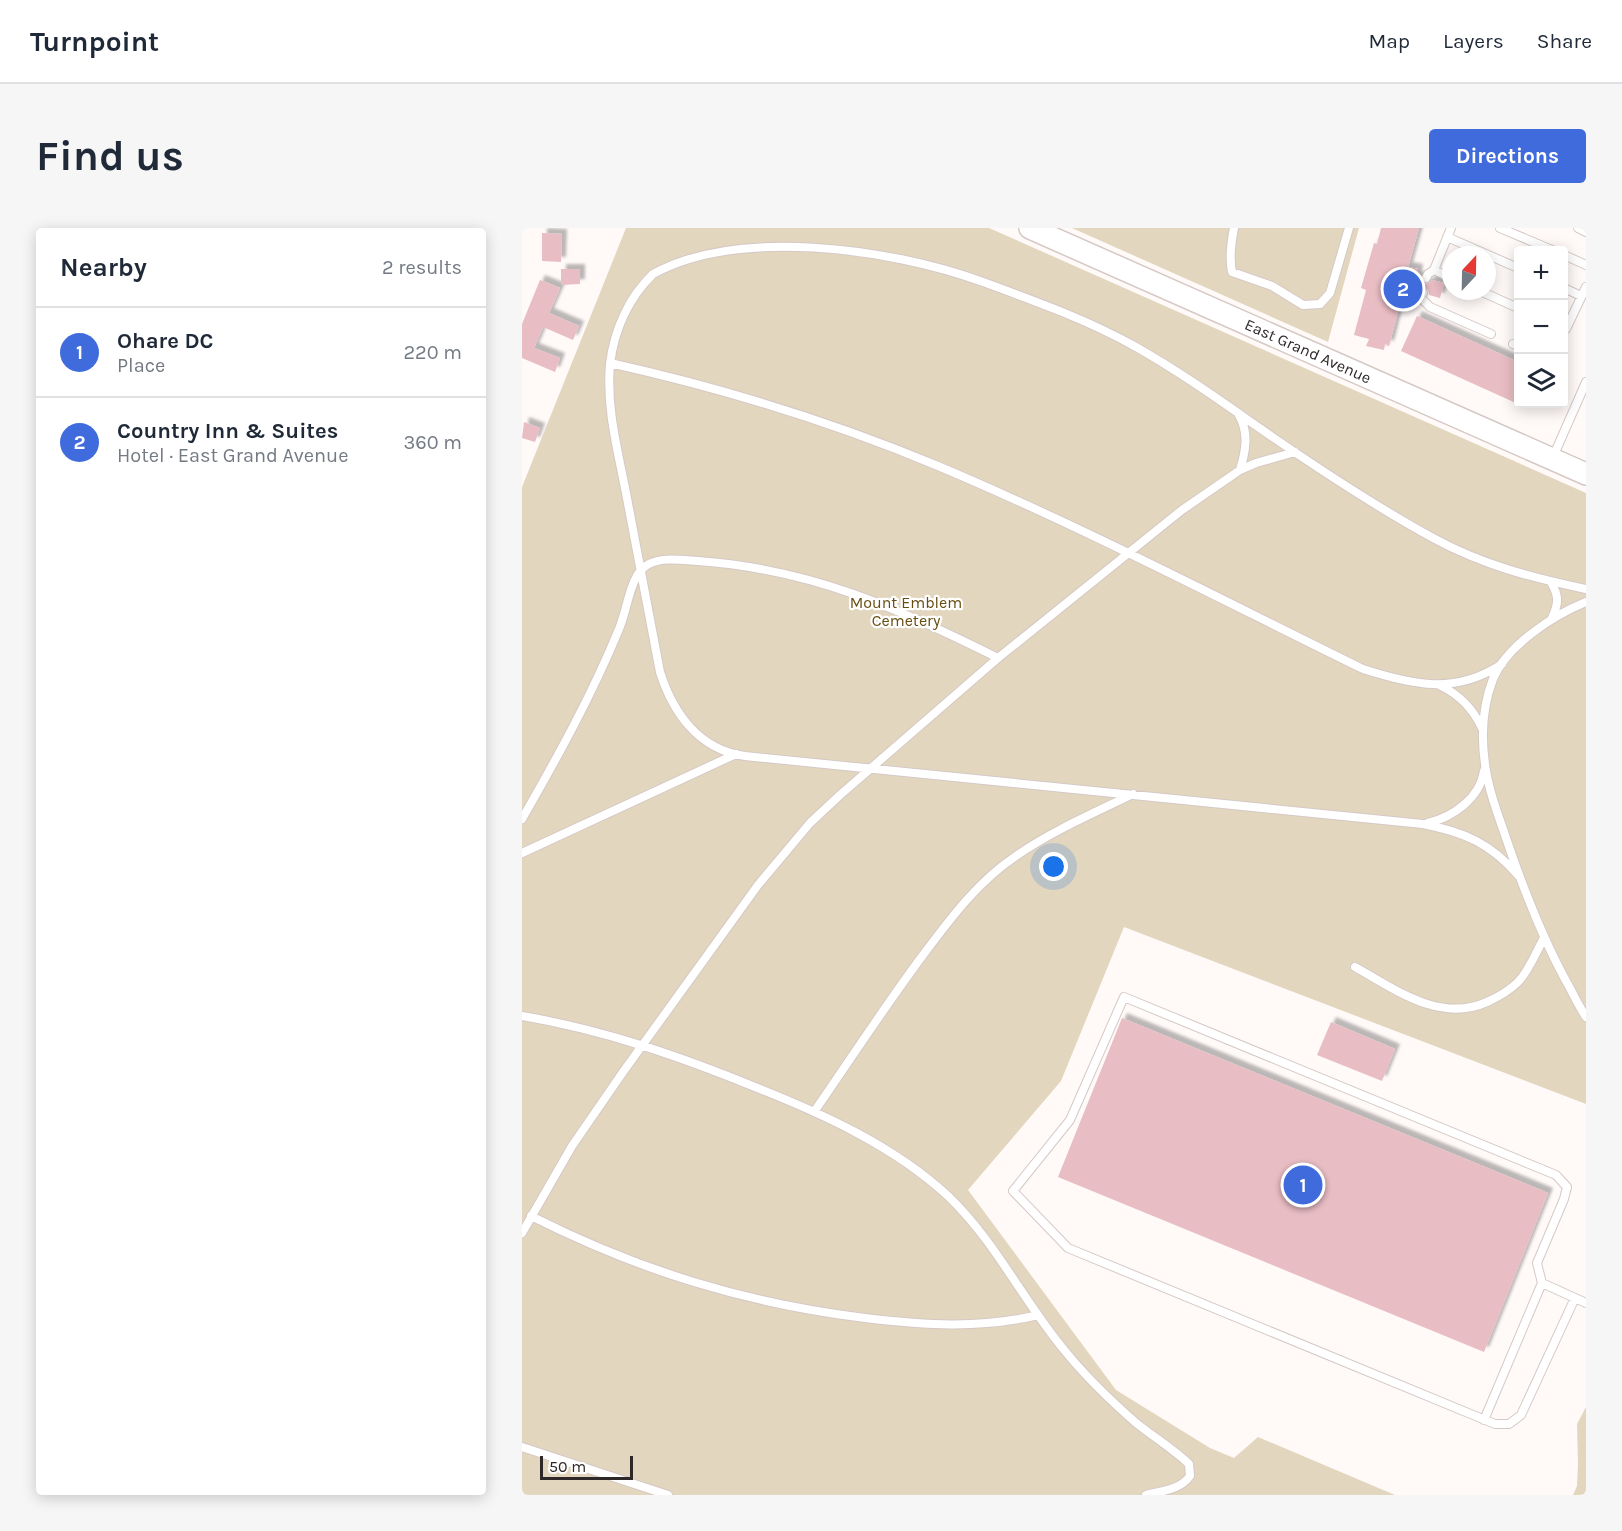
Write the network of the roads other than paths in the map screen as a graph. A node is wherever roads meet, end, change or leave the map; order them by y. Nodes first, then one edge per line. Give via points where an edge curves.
1 (1030, 228) edge
2 (1234, 228) edge
3 (1349, 228) edge
4 (1451, 228) edge
5 (1500, 228) edge
6 (1578, 228) edge
7 (1586, 231) edge
8 (1447, 237) junction
9 (862, 243) dead end
10 (1543, 246) edge
11 (678, 254) dead end
12 (1568, 257) edge
13 (1586, 265) edge
14 (1514, 266) edge
15 (1434, 270) junction
16 (1442, 274) edge
17 (1426, 278) dead end
18 (1586, 287) edge
19 (1568, 290) edge
20 (1423, 293) dead end
21 (1581, 296) junction
22 (1496, 298) edge
23 (1514, 306) edge
24 (1568, 323) edge
25 (1491, 334) dead end
26 (610, 363) junction
27 (1586, 382) edge
28 (1236, 411) junction
29 (1294, 452) junction
30 (1552, 458) junction
31 (1240, 470) junction
32 (1586, 474) edge
33 (1129, 553) junction
34 (640, 570) junction
35 (1551, 582) junction
36 (1586, 589) edge
37 (1586, 602) edge
38 (1551, 620) junction
39 (998, 658) junction
40 (1502, 664) junction
41 (1440, 686) junction
42 (1483, 729) junction
43 (736, 754) junction
44 (1485, 766) junction
45 (870, 768) junction
46 (1132, 794) junction
47 (522, 819) edge
48 (1423, 824) junction
49 (522, 853) edge
50 (1518, 875) junction
51 (1544, 938) junction
52 (1355, 967) dead end
53 (522, 1016) edge
54 (1586, 1017) edge
55 (642, 1044) junction
56 (814, 1112) junction
57 (531, 1216) junction
58 (522, 1233) edge
59 (1542, 1283) junction
60 (1575, 1298) junction
61 (1586, 1303) edge
62 (1038, 1315) junction
63 (1484, 1420) junction
64 (522, 1447) edge
65 (668, 1495) edge
66 (1146, 1495) edge

1 - 30 main road, East Grand Avenue
2 - 3 lane via 1230,246 1232,272 1272,286 1303,305 1311,305 1320,304 1330,293
4 - 8 lane
5 - 10 lane
6 - 7 lane
8 - 14 lane
8 - 15 lane
9 - 28 lane via 978,280 1106,331
11 - 26 lane via 646,280 632,300 621,321
12 - 13 lane
15 - 16 lane
15 - 17 lane
18 - 21 lane
19 - 21 lane
20 - 25 lane via 1421,298 1430,307
21 - 24 lane
22 - 23 lane
26 - 33 lane via 743,398 848,432 936,465
26 - 34 lane via 613,428
27 - 30 lane
28 - 29 lane
28 - 31 lane via 1246,434
29 - 31 lane
29 - 35 lane via 1440,542 1484,562
30 - 32 main road, East Grand Avenue
31 - 33 lane via 1208,490
33 - 39 lane
33 - 41 lane via 1363,669
34 - 39 lane via 660,560 676,560 748,567 810,579 891,608
34 - 43 lane via 660,672 670,701 700,737
34 - 47 lane via 604,663
35 - 36 lane
35 - 38 lane via 1558,603
37 - 38 lane
38 - 40 lane via 1532,633
39 - 45 lane
40 - 41 lane via 1465,681
40 - 42 lane via 1494,678
41 - 42 lane via 1461,698
42 - 44 lane
43 - 45 lane
43 - 49 lane
44 - 48 lane via 1480,784 1467,802 1448,816
44 - 50 lane
45 - 46 lane
45 - 55 lane via 787,849
46 - 48 lane
46 - 56 lane via 1037,843 994,873 948,922 898,988
48 - 50 lane via 1483,843
50 - 51 lane
51 - 52 lane via 1519,981 1501,996 1478,1006 1453,1010 1411,998
51 - 54 lane
53 - 55 lane
55 - 56 lane
55 - 57 lane via 572,1146
56 - 62 lane via 899,1158 947,1195 984,1234
57 - 58 lane
57 - 62 lane via 646,1268 775,1304 931,1324 990,1324
59 - 60 lane
59 - 63 lane
59 - 63 lane via 1536,1263 1567,1187 1556,1175 1124,997 1070,1120 1013,1191 1068,1248
60 - 61 lane
60 - 63 lane via 1521,1415 1509,1424
62 - 66 lane via 1084,1373 1189,1464 1186,1482
64 - 65 lane

